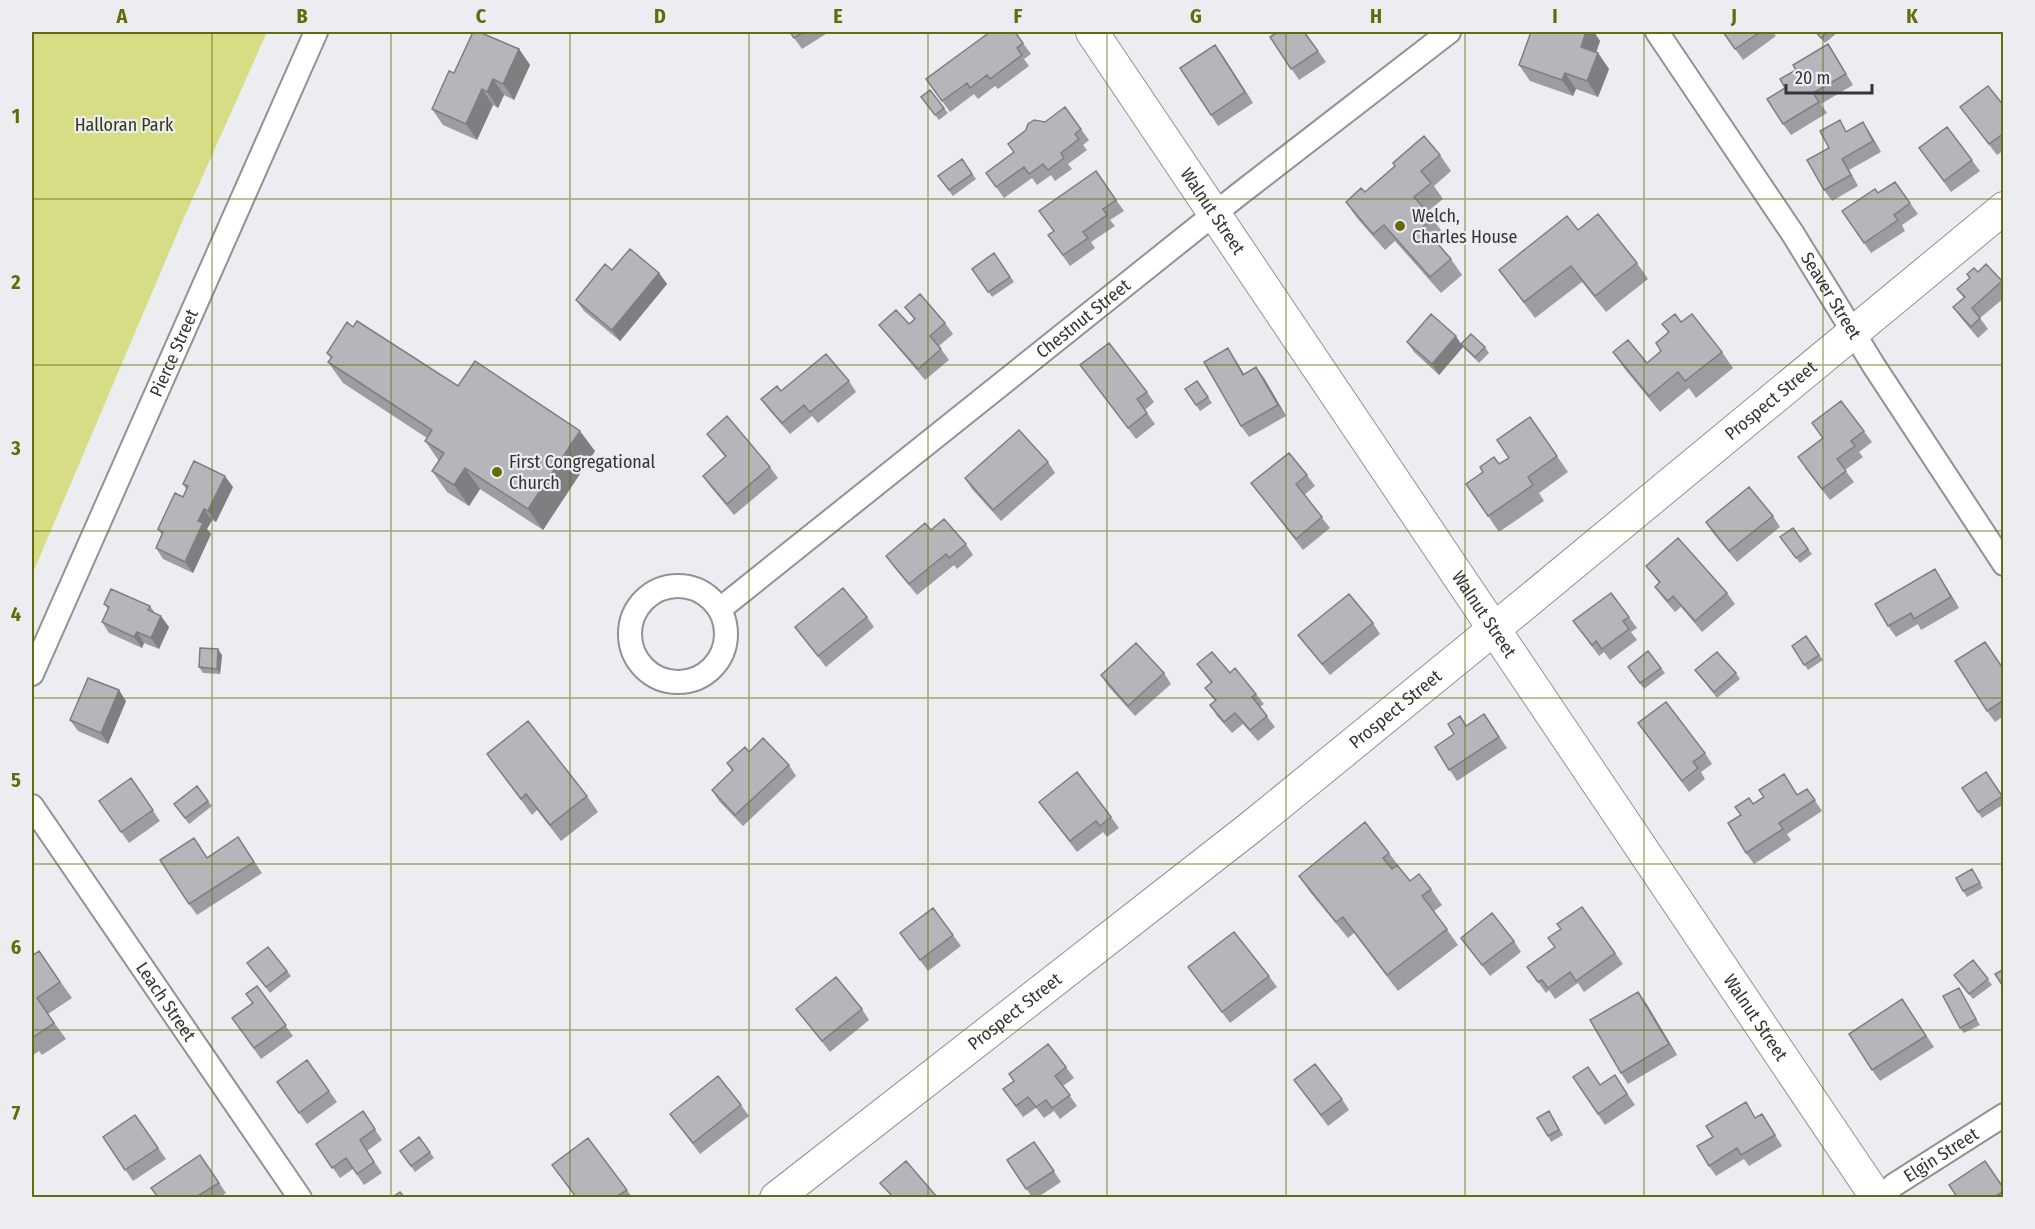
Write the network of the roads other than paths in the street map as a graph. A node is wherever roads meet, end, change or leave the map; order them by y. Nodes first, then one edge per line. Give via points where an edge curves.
1 (316, 32) edge
2 (1092, 32) edge
3 (1449, 32) edge
4 (1657, 32) edge
5 (2004, 208) edge
6 (1216, 213) junction
7 (1853, 332) junction
8 (2004, 564) edge
9 (720, 609) junction
10 (1495, 629) junction
11 (32, 674) edge
12 (32, 806) edge
13 (2004, 1115) edge
14 (300, 1197) edge
15 (776, 1197) edge
16 (1879, 1197) edge

1 - 11 street, Pierce Street
2 - 6 street, Walnut Street
3 - 6 street, Chestnut Street
4 - 7 street, Seaver Street via 1793,234
5 - 7 street, Prospect Street
6 - 9 street, Chestnut Street
6 - 10 street, Walnut Street
7 - 8 street, Seaver Street
7 - 10 street, Prospect Street
9 - 9 street via 705,594 685,586 653,593 638,608 630,628 638,660 665,681 687,682 708,672 717,664 726,643 725,620
10 - 15 street, Prospect Street via 1245,832
10 - 16 street, Walnut Street
12 - 14 street, Leach Street
13 - 16 street, Elgin Street

